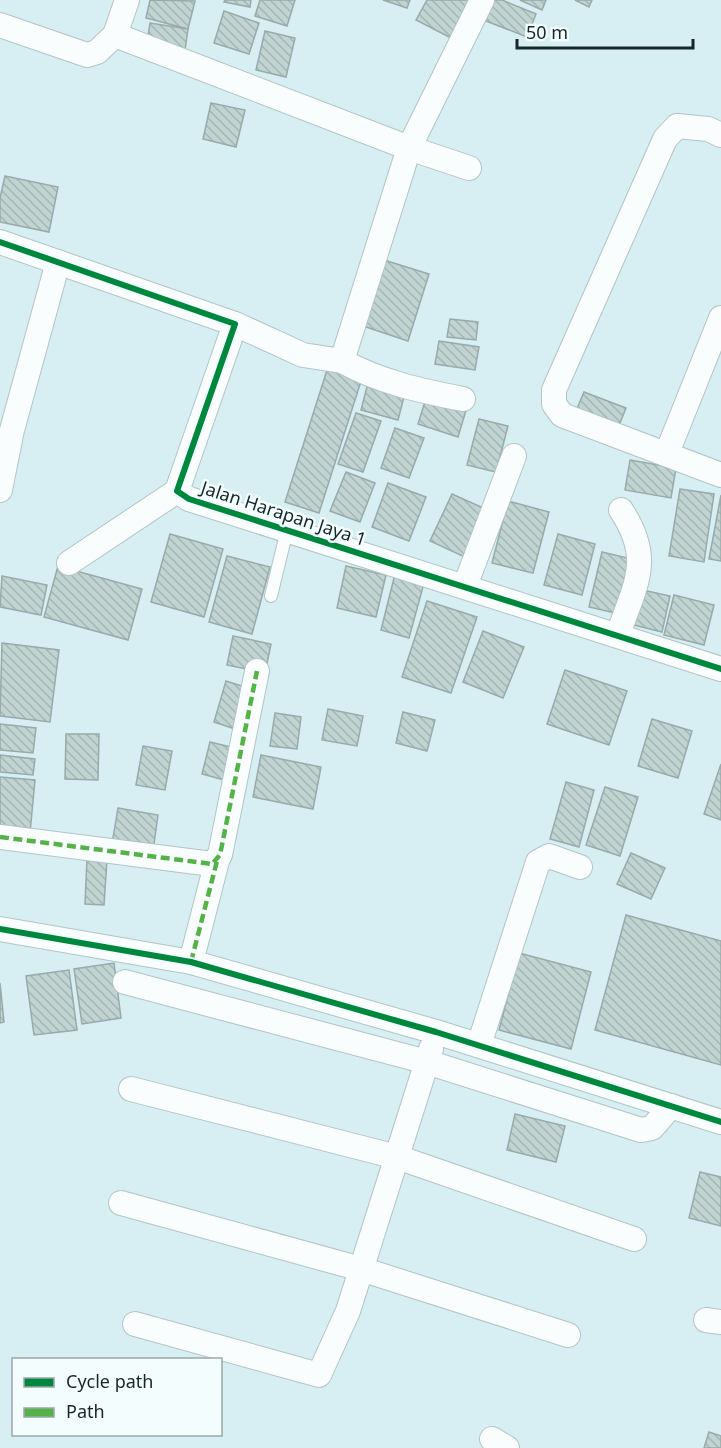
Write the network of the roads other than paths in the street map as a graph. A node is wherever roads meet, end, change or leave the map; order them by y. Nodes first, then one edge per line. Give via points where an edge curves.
1 (126, 0) edge
2 (482, 0) edge
3 (0, 25) edge
4 (115, 35) junction
5 (721, 135) edge
6 (409, 148) junction
7 (469, 168) dead end
8 (0, 242) edge
9 (58, 262) junction
10 (721, 318) edge
11 (235, 324) junction
12 (342, 362) junction
13 (463, 399) dead end
14 (667, 453) junction
15 (514, 456) dead end
16 (721, 475) edge
17 (0, 490) edge
18 (177, 491) junction
19 (621, 510) dead end
20 (287, 530) junction
21 (69, 563) dead end
22 (465, 586) junction
23 (271, 596) dead end
24 (618, 635) junction
25 (720, 667) edge
26 (258, 671) dead end
27 (0, 837) edge
28 (217, 861) junction
29 (580, 867) dead end
30 (0, 929) edge
31 (190, 962) junction
32 (125, 982) dead end
33 (436, 1032) junction
34 (480, 1045) junction
35 (427, 1062) junction
36 (131, 1089) dead end
37 (671, 1106) junction
38 (721, 1122) edge
39 (397, 1157) junction
40 (121, 1203) dead end
41 (634, 1239) dead end
42 (361, 1269) junction
43 (135, 1324) dead end
44 (568, 1335) dead end

1 - 4 street
2 - 6 street
3 - 4 street via 87,55 97,52
4 - 6 street
5 - 14 street via 708,129 677,126 665,139 554,390 554,404 562,415
6 - 7 street
6 - 12 street
8 - 9 street
9 - 11 street
9 - 17 street via 12,430
10 - 14 street
11 - 12 street via 303,355
11 - 18 street, Jalan Harapan Jaya 1
12 - 13 street via 400,386
14 - 16 street
15 - 22 street
18 - 20 street, Jalan Harapan Jaya 1 via 189,499
18 - 21 street
19 - 24 street via 638,541 640,561
20 - 22 street, Jalan Harapan Jaya 1
20 - 23 lane
22 - 24 street, Jalan Harapan Jaya 1
24 - 25 street, Jalan Harapan Jaya 1
26 - 28 street
27 - 28 street via 212,864
28 - 31 street
29 - 34 street via 549,856 537,862
30 - 31 street
31 - 33 street
32 - 35 street
33 - 34 street
33 - 35 street
34 - 37 street
35 - 37 street via 642,1130 652,1128
35 - 39 street
36 - 39 street
37 - 38 street
39 - 41 street
39 - 42 street
40 - 42 street
42 - 43 street via 348,1311 319,1376
42 - 44 street

